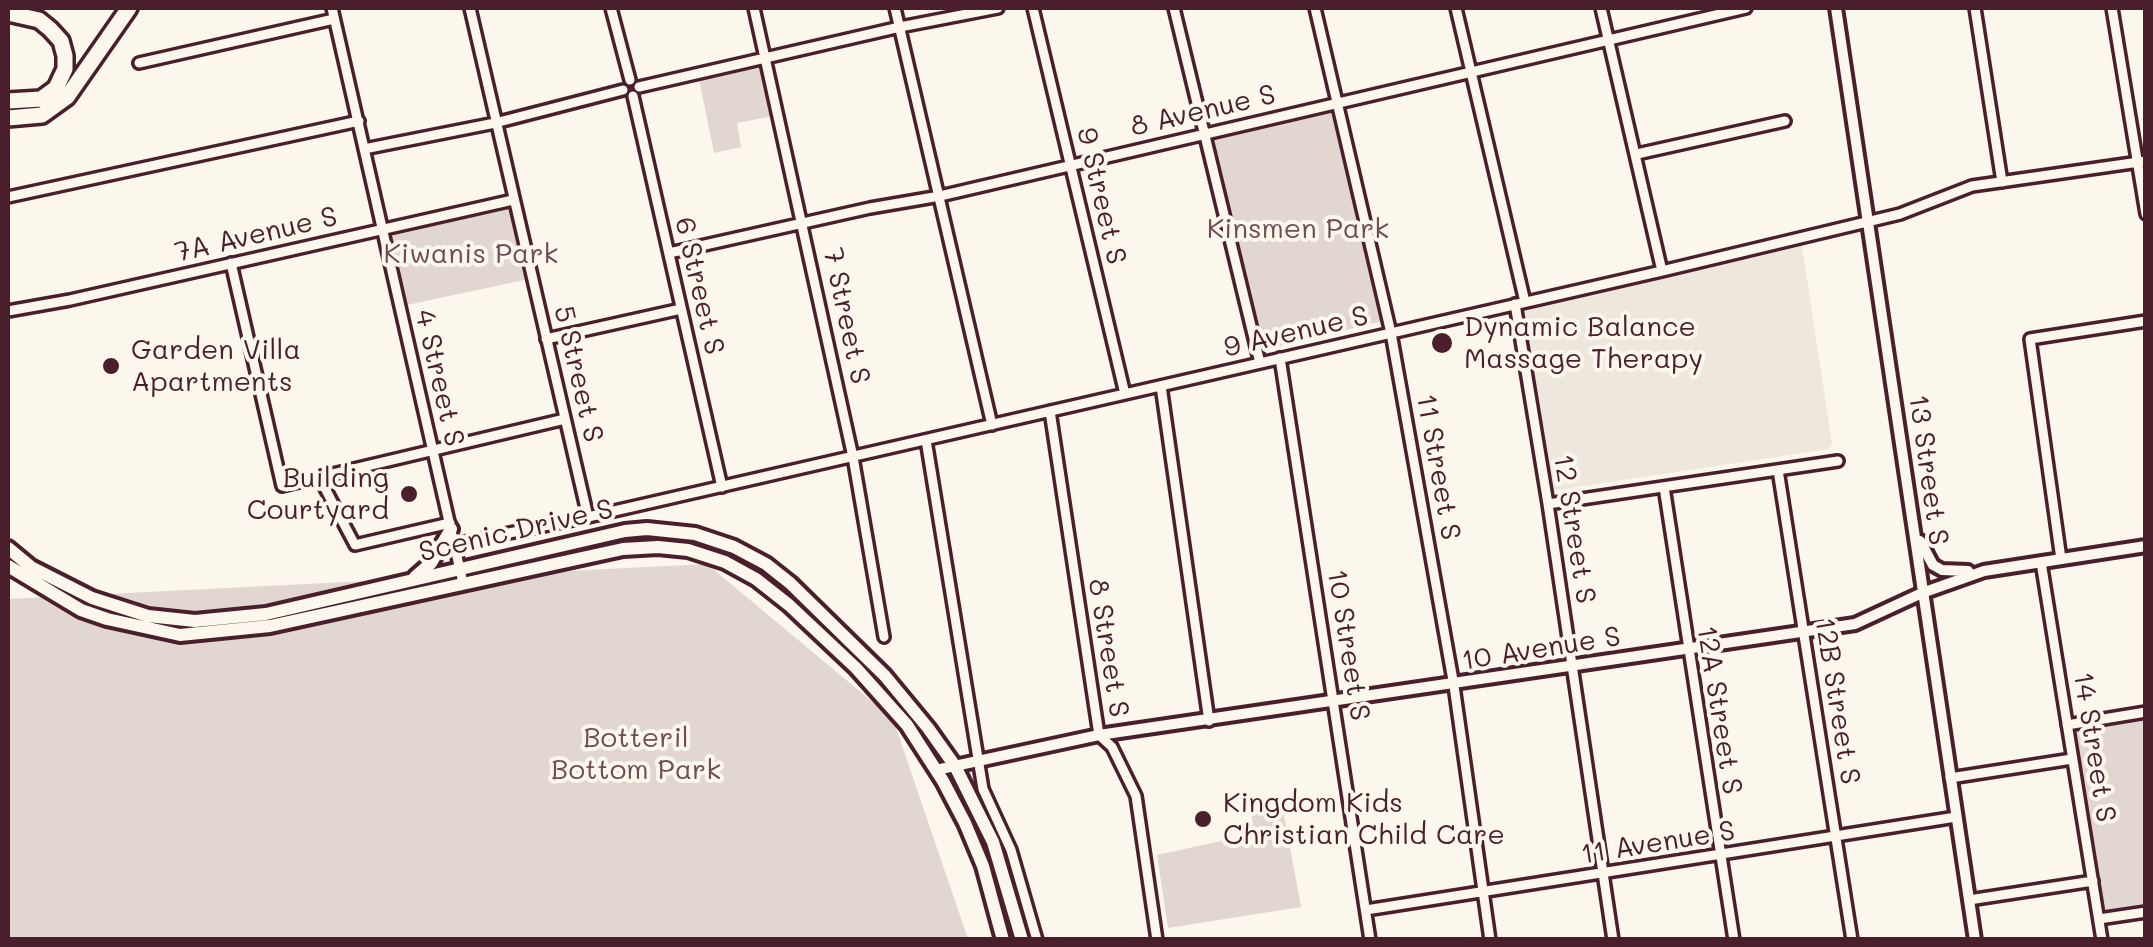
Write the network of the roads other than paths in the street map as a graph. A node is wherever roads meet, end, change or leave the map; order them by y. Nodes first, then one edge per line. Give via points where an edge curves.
1 (129, 8) edge
2 (332, 8) edge
3 (470, 8) edge
4 (611, 8) edge
5 (754, 8) edge
6 (895, 8) edge
7 (998, 8) edge
8 (1033, 8) edge
9 (1174, 8) edge
10 (1316, 8) edge
11 (1456, 8) edge
12 (1600, 8) edge
13 (1746, 8) edge
14 (1836, 8) edge
15 (1975, 8) edge
16 (2112, 8) edge
17 (8, 13) edge
18 (334, 19) junction
19 (900, 26) junction
20 (1609, 39) junction
21 (766, 58) junction
22 (139, 63) dead end
23 (1470, 72) junction
24 (632, 91) junction
25 (8, 102) edge
26 (1338, 103) junction
27 (10, 117) edge
28 (358, 121) junction
29 (1785, 121) dead end
30 (495, 123) junction
31 (1205, 134) junction
32 (364, 149) junction
33 (1637, 154) junction
34 (2141, 162) edge
35 (1071, 166) junction
36 (2002, 182) junction
37 (940, 196) junction
38 (8, 197) edge
39 (513, 200) junction
40 (2146, 214) edge
41 (1869, 221) junction
42 (802, 223) junction
43 (382, 229) junction
44 (670, 253) junction
45 (230, 263) junction
46 (1662, 270) junction
47 (1520, 303) junction
48 (680, 308) junction
49 (8, 311) edge
50 (2146, 320) edge
51 (1391, 333) junction
52 (546, 339) junction
53 (1280, 358) junction
54 (1260, 363) junction
55 (1161, 386) junction
56 (1124, 394) junction
57 (1050, 412) junction
58 (565, 419) junction
59 (992, 425) junction
60 (926, 440) junction
61 (434, 450) junction
62 (853, 456) junction
63 (1838, 461) dead end
64 (1778, 470) junction
65 (319, 477) junction
66 (722, 487) junction
67 (1664, 487) junction
68 (1548, 504) junction
69 (588, 518) junction
70 (450, 526) junction
71 (1915, 526) junction
72 (455, 544) junction
73 (2146, 546) edge
74 (8, 548) edge
75 (2060, 559) junction
76 (2041, 562) junction
77 (8, 566) edge
78 (461, 567) junction
79 (1984, 571) junction
80 (414, 579) junction
81 (463, 583) junction
82 (1922, 593) junction
83 (1804, 632) junction
84 (884, 637) dead end
85 (1687, 650) junction
86 (1572, 667) junction
87 (1454, 686) junction
88 (1334, 702) junction
89 (2146, 712) edge
90 (1209, 721) junction
91 (2068, 725) junction
92 (1099, 736) junction
93 (2072, 759) junction
94 (979, 760) junction
95 (955, 766) junction
96 (936, 770) junction
97 (1950, 778) junction
98 (1956, 817) junction
99 (1836, 838) junction
100 (1719, 856) junction
101 (1603, 874) junction
102 (2092, 881) junction
103 (1483, 893) junction
104 (1969, 900) junction
105 (1366, 910) junction
106 (2146, 912) edge
107 (2099, 920) junction
108 (1003, 940) edge
109 (1022, 940) edge
110 (1038, 940) edge
111 (1157, 940) edge
112 (1370, 940) edge
113 (1490, 940) edge
114 (1613, 940) edge
115 (1734, 940) edge
116 (1852, 940) edge
117 (1974, 940) edge
118 (2102, 940) edge

1 - 27 highway via 67,97 42,114
2 - 18 street, 4 Street S
3 - 30 street, 5 Street S
4 - 24 street via 630,80 637,82
5 - 21 street, 7 Street S
6 - 19 street
7 - 19 street
8 - 35 street, 9 Street S
9 - 31 street
10 - 26 street, 11 Street S
11 - 23 street, 12 Street S
12 - 20 street
13 - 20 street, 8 Avenue S
14 - 41 street, 13 Street S
15 - 36 street
16 - 34 street
17 - 25 highway via 50,28 65,56 56,88 41,99
18 - 22 street
18 - 28 street, 4 Street S
19 - 21 street
19 - 37 street
20 - 23 street, 8 Avenue S
20 - 33 street
21 - 24 street
21 - 42 street, 7 Street S
23 - 26 street, 8 Avenue S
23 - 47 street, 12 Street S
24 - 30 street
24 - 44 street, 6 Street S
26 - 31 street, 8 Avenue S
26 - 51 street, 11 Street S
28 - 32 street, 4 Street S
28 - 38 street
29 - 33 street
30 - 32 street
30 - 39 street, 5 Street S
31 - 35 street, 8 Avenue S
31 - 54 street
32 - 43 street, 4 Street S
33 - 46 street
34 - 36 street, 9 Avenue S
34 - 40 street
35 - 37 street, 8 Avenue S
35 - 56 street, 9 Street S
36 - 41 street, 9 Avenue S
37 - 42 street, 8 Avenue S
37 - 59 street
39 - 43 street, 7A Avenue S
39 - 52 street, 5 Street S
41 - 46 street, 9 Avenue S
41 - 71 street, 13 Street S
42 - 44 street, 8 Avenue S
42 - 62 street, 7 Street S
43 - 45 street, 7A Avenue S
43 - 61 street, 4 Street S
44 - 48 street, 6 Street S
45 - 49 street, 7A Avenue S
45 - 65 street via 282,486
46 - 47 street, 9 Avenue S
47 - 51 street, 9 Avenue S
47 - 68 street, 12 Street S
48 - 52 street
48 - 66 street, 6 Street S
50 - 75 street via 2030,339
51 - 53 street, 9 Avenue S
51 - 87 street, 11 Street S
52 - 58 street, 5 Street S
53 - 54 street, 9 Avenue S
53 - 88 street, 10 Street S
54 - 55 street, 9 Avenue S
55 - 56 street, 9 Avenue S
55 - 90 street
56 - 57 street, 9 Avenue S
57 - 59 street, 9 Avenue S
57 - 92 street, 8 Street S
58 - 61 street
58 - 69 street, 5 Street S
59 - 60 street, 9 Avenue S
60 - 62 street, 9 Avenue S
60 - 94 street
61 - 65 street
61 - 70 street, 4 Street S
62 - 66 street, 9 Avenue S
62 - 84 street, 7 Street S
63 - 64 street
64 - 67 street
64 - 83 street, 12B Street S
65 - 70 street via 355,545
66 - 69 street, 9 Avenue S
67 - 68 street
67 - 85 street, 12A Street S
68 - 86 street, 12 Street S
69 - 72 street, 9 Avenue S
70 - 72 street, 4 Street S
70 - 80 main road via 431,563
71 - 79 street via 1933,565
71 - 82 street, 13 Street S
72 - 78 street, 4 Street S
73 - 75 street, 10 Avenue S
74 - 80 main road, Scenic Drive S via 31,568 92,598 172,619 266,614
75 - 76 street, 10 Avenue S
76 - 79 street, 10 Avenue S
76 - 91 street, 14 Street S
77 - 81 main road, Scenic Drive S via 81,610 180,635 270,626
78 - 80 main road, Scenic Drive S
78 - 81 street, 4 Street S
78 - 95 main road, Scenic Drive S via 646,529 734,547 790,582 910,705
79 - 82 street, 10 Avenue S
81 - 96 main road, Scenic Drive S via 622,549 688,550 724,562 789,605 856,668
82 - 83 street, 10 Avenue S via 1854,624
82 - 97 street, 13 Street S
83 - 85 street, 10 Avenue S
83 - 99 street, 12B Street S
85 - 86 street, 10 Avenue S
85 - 100 street, 12A Street S
86 - 87 street, 10 Avenue S
86 - 101 street, 12 Street S
87 - 88 street, 10 Avenue S
87 - 103 street, 11 Street S
88 - 90 street, 10 Avenue S
88 - 105 street, 10 Street S
89 - 91 street
90 - 92 street, 10 Avenue S
91 - 93 street, 14 Street S
92 - 94 street, 10 Avenue S
92 - 111 street, 8 Street S via 1112,747 1136,796
93 - 97 street
93 - 102 street, 14 Street S
94 - 95 street, 10 Avenue S
94 - 110 street
95 - 96 street, 10 Avenue S
95 - 109 main road, Scenic Drive S via 992,842
96 - 108 main road, Scenic Drive S via 983,866
97 - 98 street, 13 Street S
98 - 99 street, 11 Avenue S
98 - 104 street, 13 Street S
99 - 100 street, 11 Avenue S
99 - 116 street, 12B Street S
100 - 101 street, 11 Avenue S
100 - 115 street, 12A Street S
101 - 103 street, 11 Avenue S
101 - 114 street, 12 Street S
102 - 104 street
102 - 107 street, 14 Street S
103 - 105 street, 11 Avenue S
103 - 113 street, 11 Street S
104 - 117 street, 13 Street S
105 - 112 street, 10 Street S
106 - 107 street
107 - 118 street, 14 Street S

